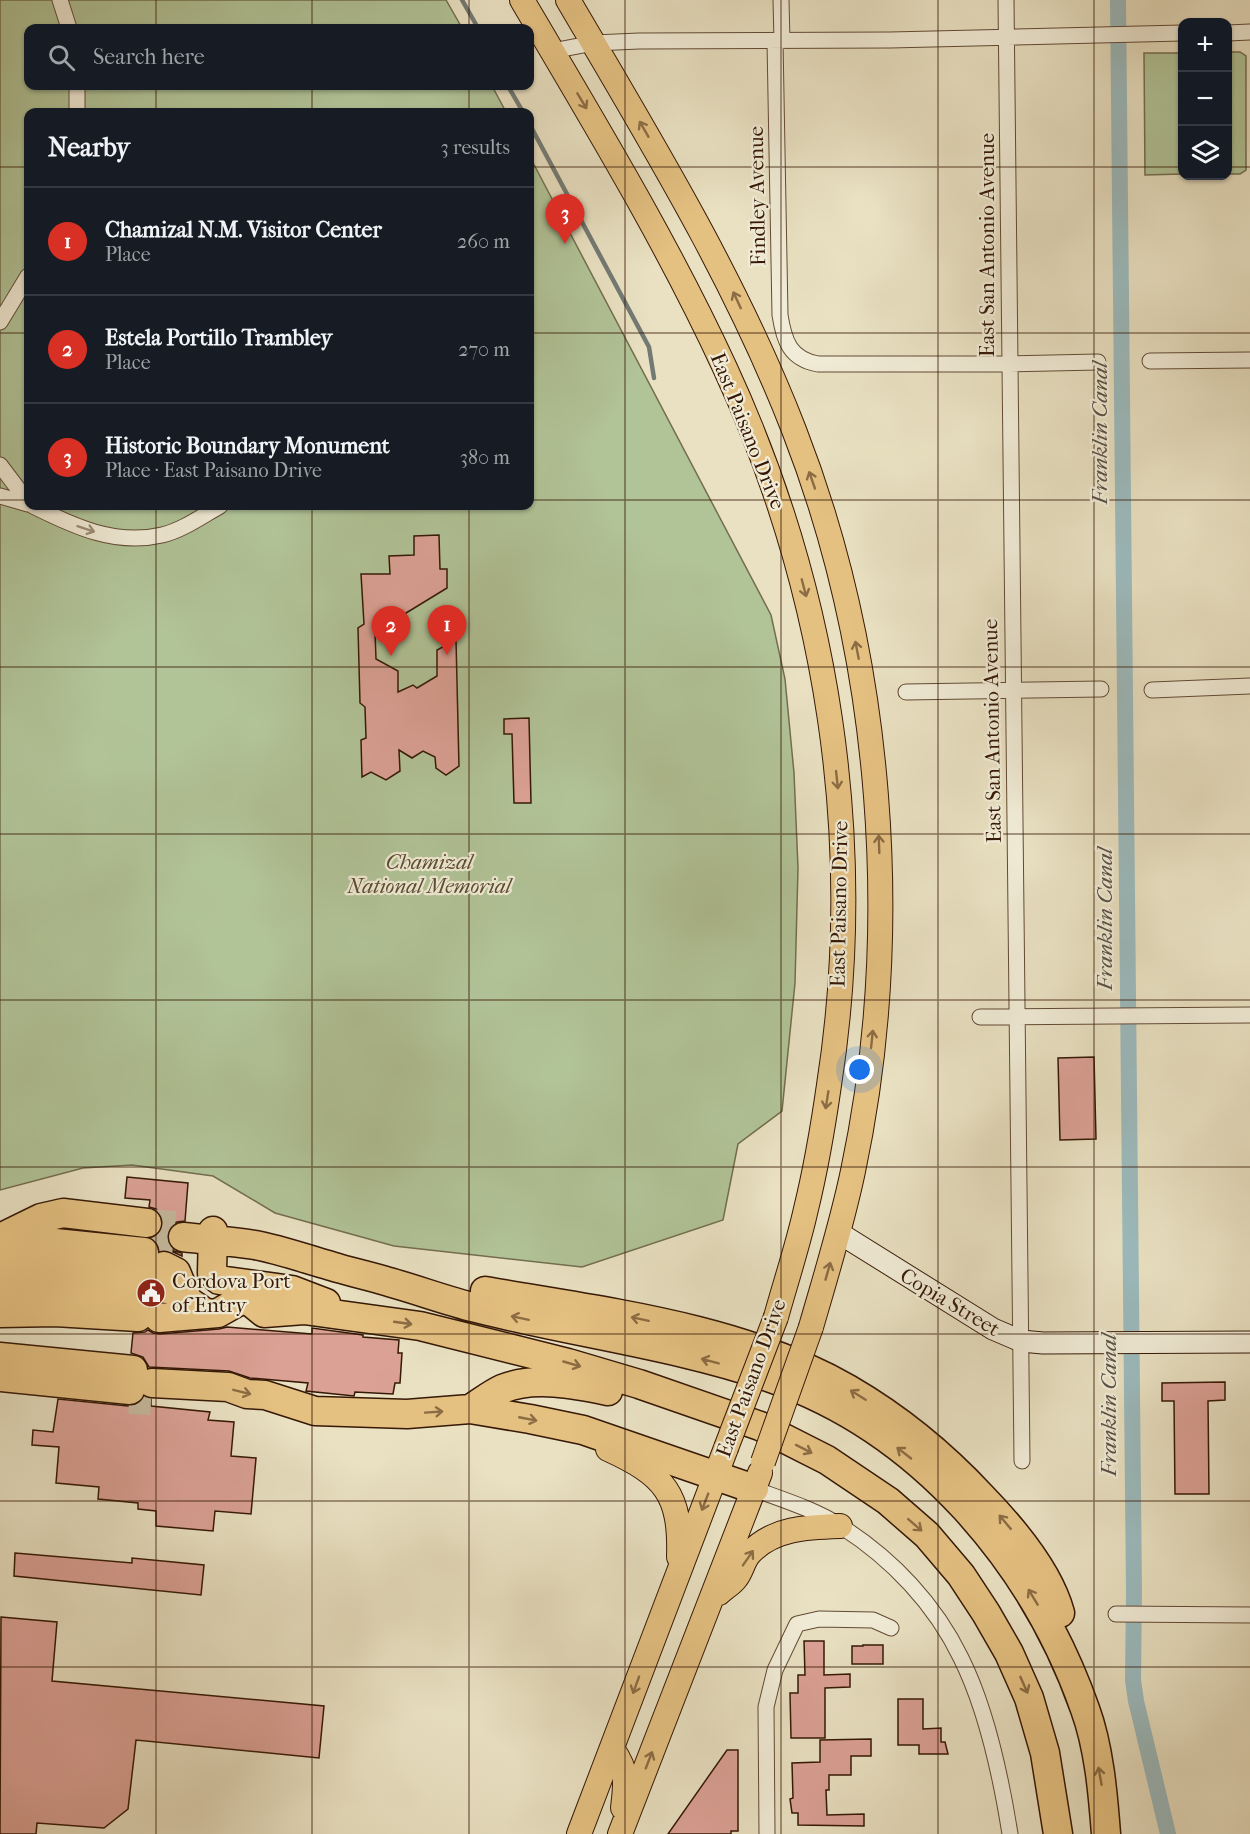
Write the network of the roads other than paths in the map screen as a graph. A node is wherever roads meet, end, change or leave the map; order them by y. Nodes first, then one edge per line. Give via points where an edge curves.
1 (60, 0) edge
2 (522, 0) edge
3 (568, 0) edge
4 (781, 0) edge
5 (1006, 0) edge
6 (68, 24) edge
7 (1250, 32) edge
8 (1178, 33) edge
9 (1232, 33) edge
10 (1006, 37) junction
11 (778, 41) junction
12 (594, 43) junction
13 (552, 51) junction
14 (77, 90) edge
15 (77, 108) edge
16 (24, 283) edge
17 (0, 322) edge
18 (1250, 360) edge
19 (1150, 361) dead end
20 (1098, 362) dead end
21 (1009, 364) junction
22 (0, 465) edge
23 (0, 496) edge
24 (24, 496) edge
25 (24, 502) edge
26 (42, 510) edge
27 (213, 510) edge
28 (1250, 687) edge
29 (1101, 689) dead end
30 (1152, 690) dead end
31 (1013, 691) junction
32 (906, 692) dead end
33 (1250, 1015) edge
34 (980, 1017) dead end
35 (1016, 1017) junction
36 (820, 1143) junction
37 (839, 1233) junction
38 (0, 1238) edge
39 (0, 1243) edge
40 (212, 1246) junction
41 (0, 1252) edge
42 (0, 1268) edge
43 (0, 1274) edge
44 (161, 1279) junction
45 (0, 1282) edge
46 (0, 1295) edge
47 (0, 1304) edge
48 (0, 1313) edge
49 (355, 1317) junction
50 (0, 1322) edge
51 (1022, 1341) junction
52 (1250, 1342) edge
53 (0, 1345) edge
54 (0, 1357) edge
55 (0, 1366) edge
56 (0, 1377) edge
57 (147, 1384) junction
58 (0, 1387) edge
59 (692, 1403) junction
60 (470, 1409) junction
61 (557, 1425) junction
62 (1022, 1461) dead end
63 (759, 1475) junction
64 (716, 1476) junction
65 (840, 1526) junction
66 (679, 1569) junction
67 (710, 1601) junction
68 (1116, 1614) dead end
69 (1250, 1615) edge
70 (891, 1628) dead end
71 (612, 1750) junction
72 (1009, 1828) edge
73 (579, 1834) edge
74 (620, 1834) edge
75 (767, 1834) edge
76 (1058, 1834) edge
77 (1106, 1834) edge

1 - 6 street
2 - 13 main road, East Paisano Drive
3 - 12 main road, East Paisano Drive
4 - 11 street, Findley Avenue
5 - 10 street, East San Antonio Avenue
7 - 9 street
8 - 10 street
10 - 11 street
10 - 21 street, East San Antonio Avenue
11 - 12 street
11 - 21 street, Findley Avenue via 780,315 790,348 806,362 818,364
12 - 13 street
37 -> 12 main road, East Paisano Drive via 868,1083 879,942 876,796 849,612 820,506 764,357 696,221
13 -> 36 main road, East Paisano Drive via 682,280 720,359 746,417 804,588 829,707 842,850 842,945 836,1032
14 - 15 street
16 - 17 street
18 - 19 street
20 - 21 street
21 - 31 street, East San Antonio Avenue
22 - 24 street
23 - 25 street
26 -> 27 street via 82,529 111,537 138,538 163,535
28 - 30 street
29 - 31 street
31 - 32 street
31 - 35 street, East San Antonio Avenue
33 - 35 street
34 - 35 street
35 - 51 street, East San Antonio Avenue
36 - 37 main road via 828,1169 821,1213 824,1221
36 - 64 main road, East Paisano Drive, bridge via 776,1317
37 - 51 main road, Copia Street via 993,1329
63 -> 37 main road, East Paisano Drive, bridge
38 - 44 highway via 41,1218 63,1213
39 - 44 highway via 83,1228
40 - 44 highway
40 - 49 highway via 213,1273 219,1280 292,1290
77 -> 40 highway via 1101,1780 1086,1711 1068,1669 1066,1634 1056,1599 1016,1535 967,1480 883,1410 788,1360 697,1332 478,1290 385,1280 322,1268 309,1253 259,1238
41 - 44 highway via 55,1243
42 - 44 highway via 47,1258
43 - 44 highway via 41,1268
44 - 45 highway via 51,1277
44 - 46 highway via 36,1288
44 - 47 highway
44 - 48 highway via 46,1312
44 - 49 highway via 218,1313 248,1300 264,1313 304,1310
44 - 50 highway via 122,1330
49 -> 59 highway via 474,1339 639,1384
51 - 52 main road, Copia Street
51 - 62 street, East San Antonio Avenue
53 - 57 highway via 118,1353
54 - 57 highway
55 - 57 highway
56 - 57 highway
57 - 58 highway via 43,1393
57 -> 60 highway via 228,1388 315,1411 407,1414
59 - 60 highway via 556,1383 523,1383 501,1390
59 -> 76 highway via 760,1426 827,1460 888,1501 927,1535 961,1575 1009,1653 1029,1698 1045,1753
60 -> 61 highway
61 - 64 highway via 583,1430
61 - 66 main road via 614,1451 660,1480 676,1511
63 - 64 highway
63 - 65 street via 788,1501
63 - 67 main road, East Paisano Drive
64 -> 66 main road, East Paisano Drive
67 -> 65 main road via 737,1578 748,1555 763,1541 793,1530
65 - 72 street via 903,1575 936,1615 961,1658 981,1710
66 -> 71 main road, East Paisano Drive
74 -> 67 main road, East Paisano Drive
68 - 69 street
70 - 75 street via 873,1620 819,1618 797,1624 775,1670 766,1707
71 - 73 main road, East Paisano Drive
71 - 74 main road via 623,1765 626,1779

